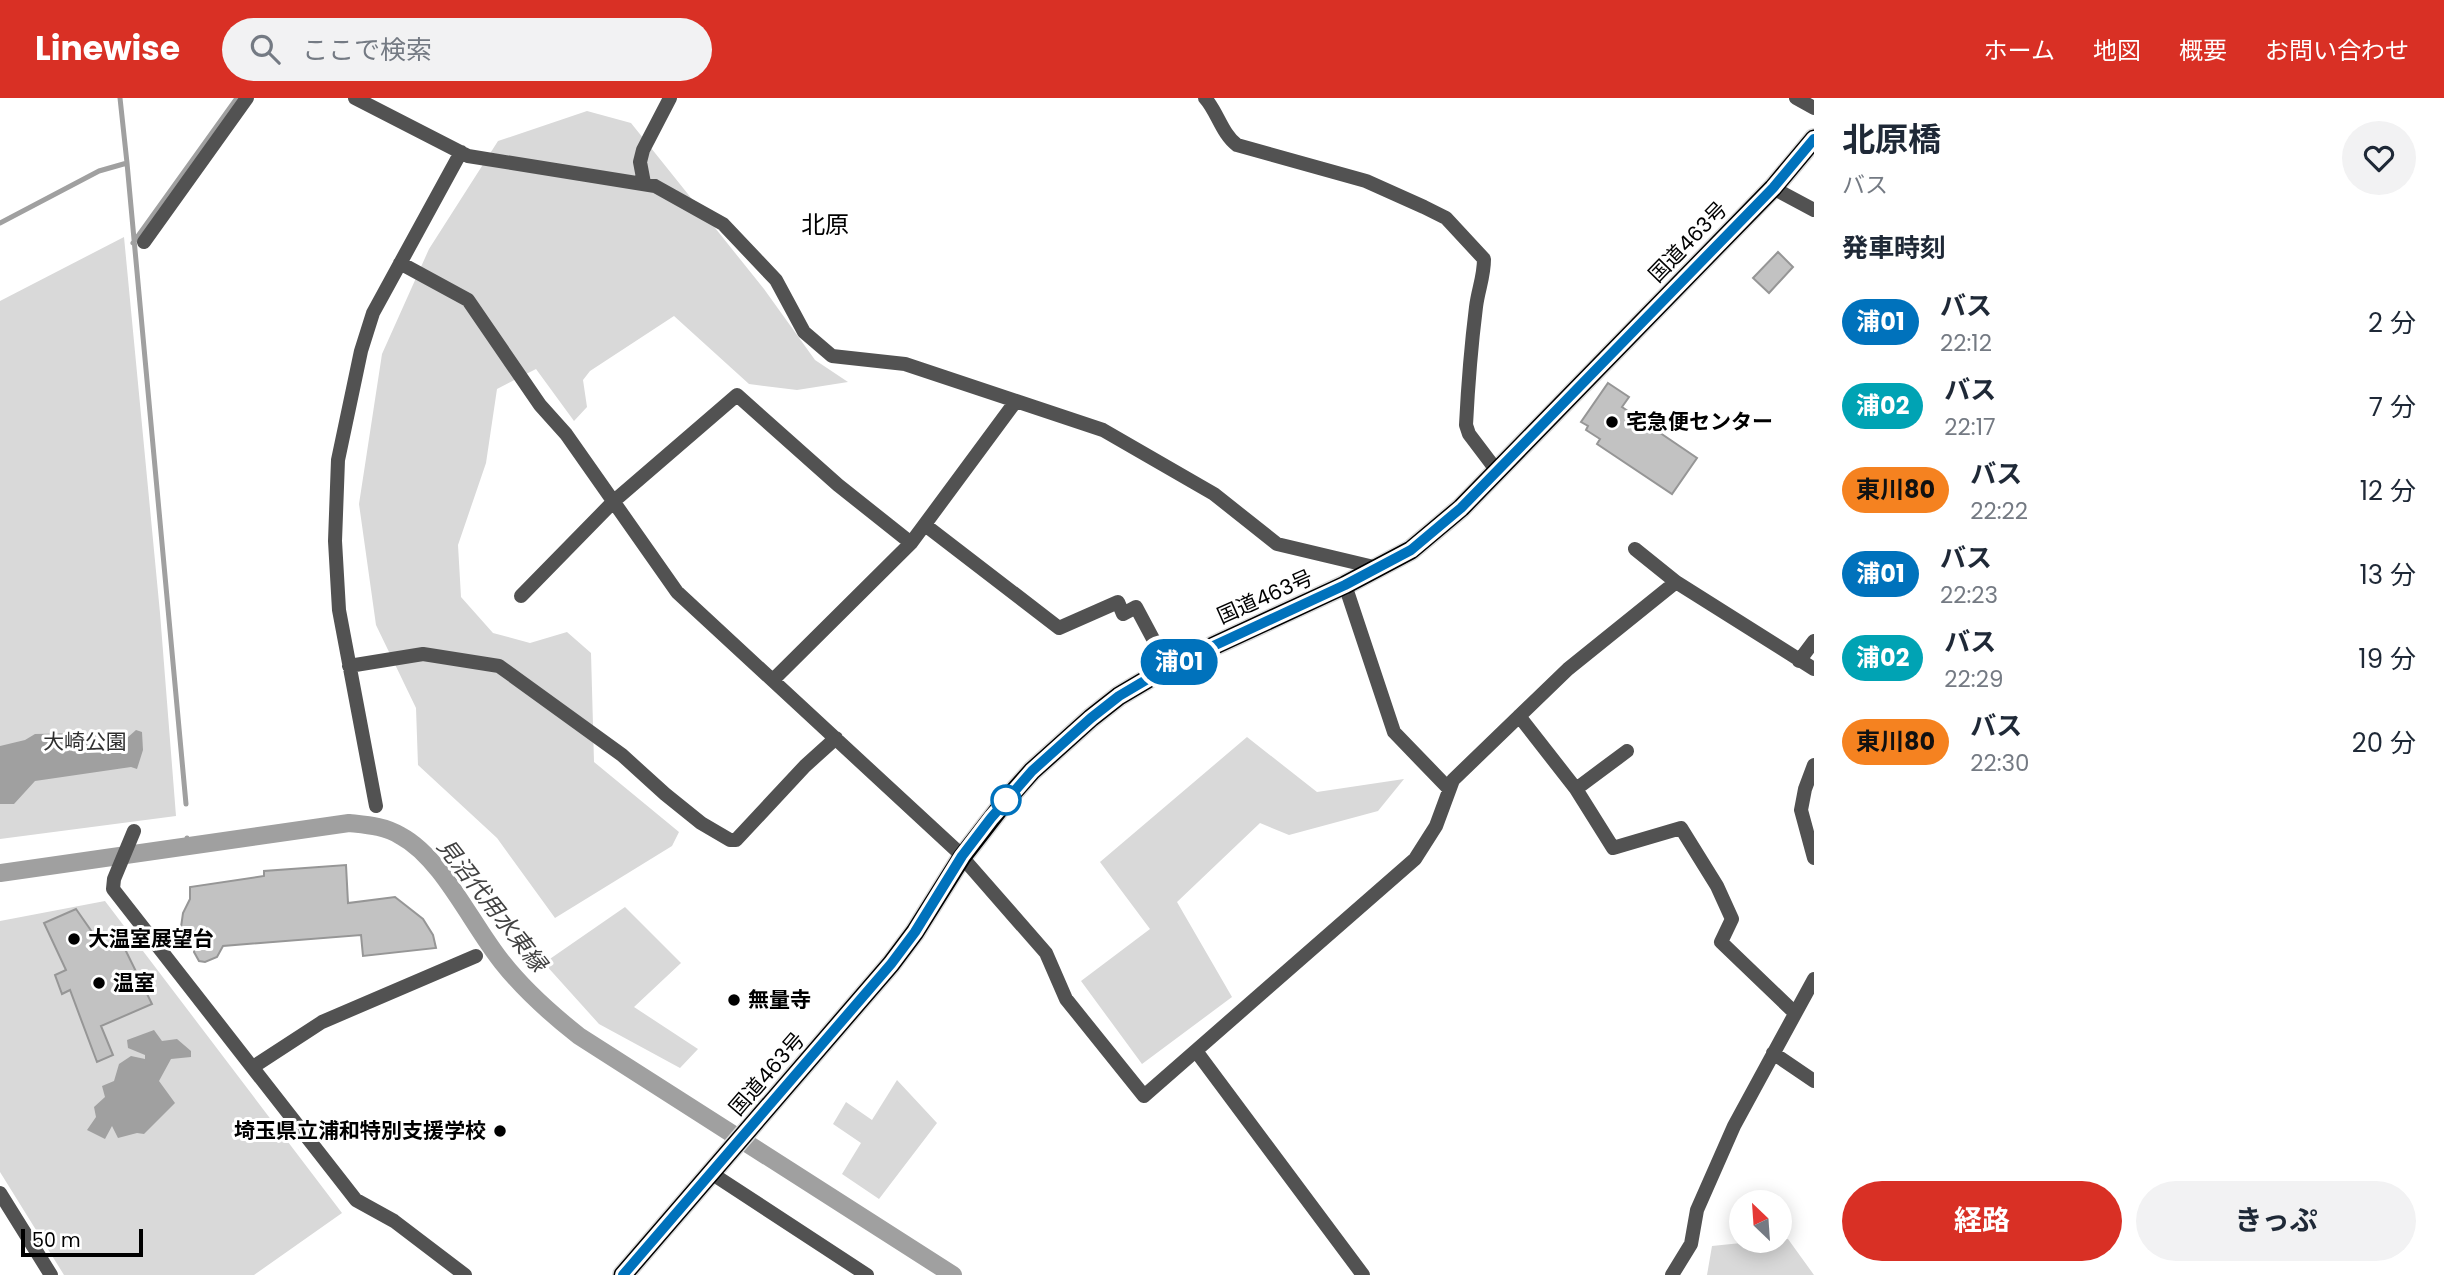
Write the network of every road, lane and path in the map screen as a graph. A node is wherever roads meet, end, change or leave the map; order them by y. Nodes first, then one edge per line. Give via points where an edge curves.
1 (247, 98) edge
2 (355, 98) edge
3 (670, 98) edge
4 (1205, 98) edge
5 (1796, 98) edge
6 (1814, 108) edge
7 (1814, 139) edge
8 (461, 152) junction
9 (644, 183) junction
10 (1773, 188) junction
11 (1814, 210) edge
12 (144, 242) dead end
13 (400, 263) junction
14 (1016, 401) junction
15 (1497, 471) junction
16 (614, 501) junction
17 (925, 524) junction
18 (911, 543) junction
19 (1635, 549) dead end
20 (1378, 568) junction
21 (1676, 582) junction
22 (1345, 585) junction
23 (522, 596) dead end
24 (1814, 641) edge
25 (1799, 661) junction
26 (349, 666) junction
27 (1168, 667) junction
28 (1814, 669) edge
29 (773, 680) junction
30 (1520, 716) junction
31 (836, 738) junction
32 (1627, 751) dead end
33 (1814, 765) edge
34 (1449, 789) junction
35 (1576, 789) junction
36 (376, 806) dead end
37 (134, 831) dead end
38 (962, 856) junction
39 (1814, 858) edge
40 (476, 956) dead end
41 (1814, 979) edge
42 (1795, 1013) junction
43 (1196, 1051) junction
44 (1773, 1053) junction
45 (253, 1067) junction
46 (1814, 1080) edge
47 (712, 1172) junction
48 (0, 1193) edge
49 (51, 1275) edge
50 (465, 1275) edge
51 (623, 1275) edge
52 (867, 1275) edge
53 (1363, 1275) edge
54 (1672, 1275) edge

1 - 12 street
2 - 8 street
3 - 9 street via 639,162
4 - 15 street via 1237,145 1366,181 1424,207 1446,218 1484,258 1469,356 1466,425
5 - 6 street
7 - 10 highway, 国道463号
8 - 9 street
8 - 13 street
9 - 14 street via 723,224 776,279 804,332 832,356 905,364
10 - 11 street
10 - 15 highway, 国道463号
13 - 16 street via 468,300
13 - 26 street via 373,313 361,351 338,460 335,541
14 - 17 street
14 - 20 street via 1102,430 1214,494 1277,544
15 - 20 highway, 国道463号 via 1411,550
16 - 18 street via 737,395
16 - 23 street
16 - 29 street via 677,592
17 - 18 street
17 - 27 street via 1059,628 1118,602 1123,614 1136,607
18 - 29 street
19 - 21 street
20 - 22 highway, 国道463号
21 - 25 street
21 - 30 street via 1568,669
22 - 27 highway, 国道463号
22 - 34 street via 1394,732
24 - 25 street
25 - 28 street
26 - 31 street via 423,654 499,666 622,755 701,823 730,840 736,840
26 - 36 street
27 - 38 highway, 国道463号 via 1119,696 1032,771
29 - 31 street
30 - 34 street
30 - 35 street
31 - 38 street
32 - 35 street
33 - 39 street via 1801,810
34 - 43 street via 1436,826 1415,859
35 - 42 street via 1613,848 1682,828 1732,919 1721,942
37 - 45 street via 113,889
38 - 43 street via 1046,953 1066,999 1144,1096
38 - 47 highway, 国道463号 via 891,964
40 - 45 street via 322,1022
41 - 42 street
42 - 44 street
43 - 53 street
44 - 46 street
44 - 54 street via 1734,1126 1697,1209 1690,1244
45 - 50 street via 356,1200 394,1221
47 - 51 highway, 国道463号
47 - 52 street
48 - 49 street

